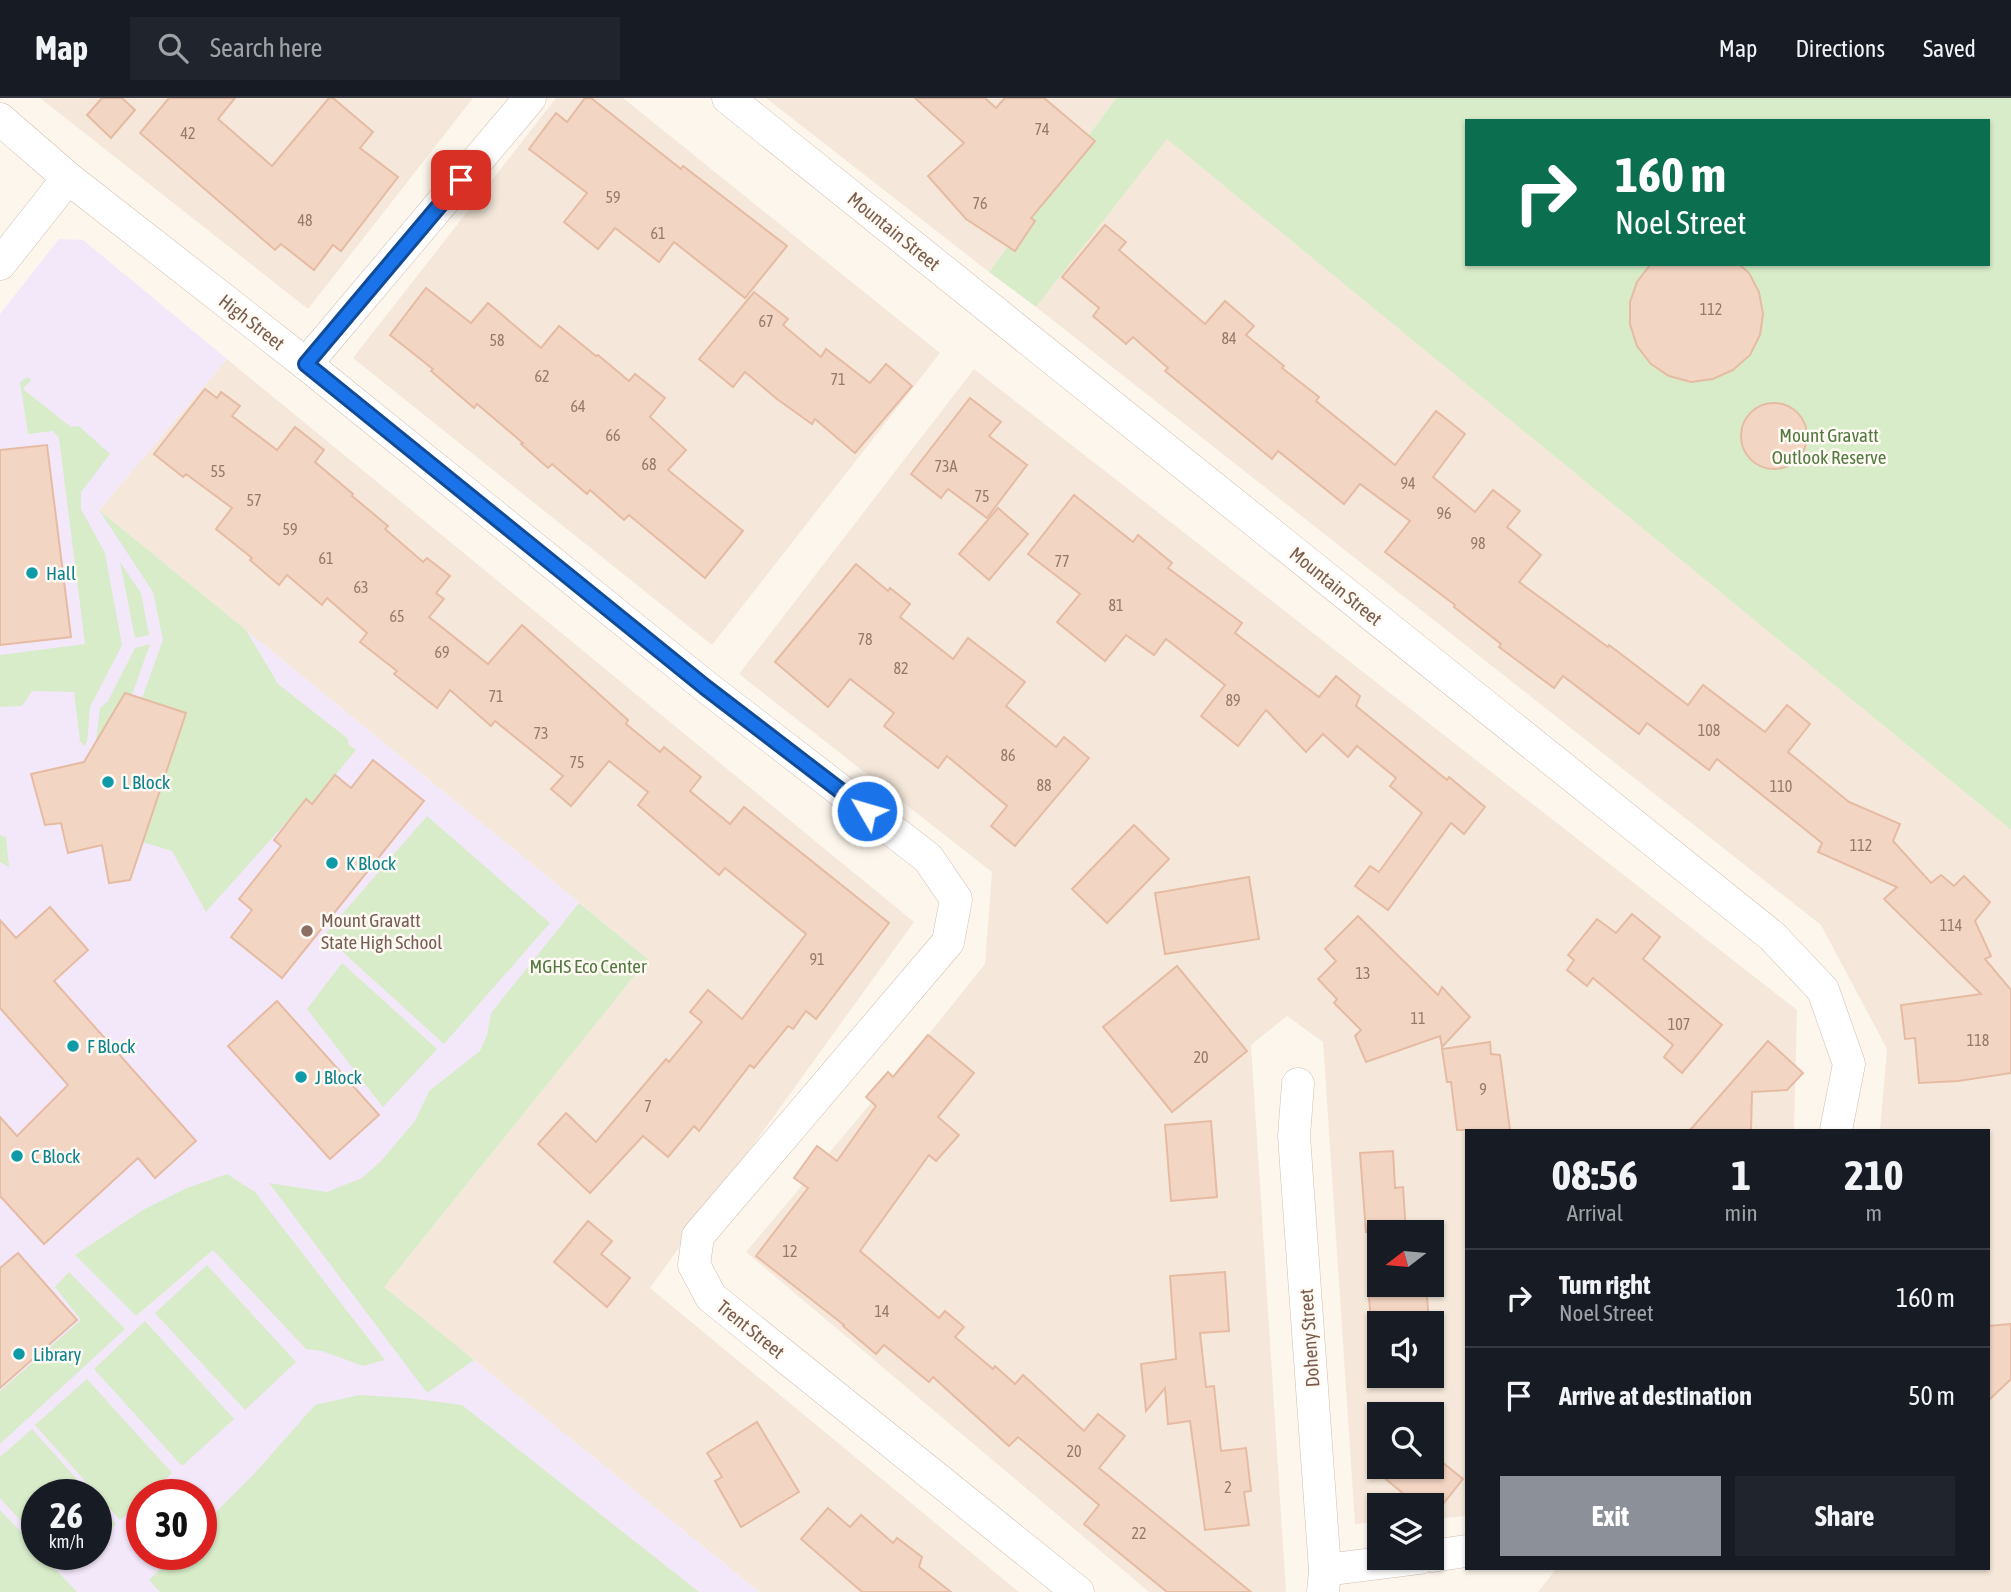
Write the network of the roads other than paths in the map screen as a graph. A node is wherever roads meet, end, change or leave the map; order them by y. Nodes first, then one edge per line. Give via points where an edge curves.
1 (530, 98) edge
2 (728, 98) edge
3 (0, 119) edge
4 (68, 178) junction
5 (0, 264) edge
6 (306, 364) junction
7 (956, 899) joint
8 (1298, 1084) dead end
9 (1836, 1129) edge
10 (1465, 1551) edge
11 (1444, 1554) edge
12 (1370, 1570) edge
13 (1324, 1581) edge
14 (1078, 1592) edge

1 - 6 street
2 - 9 street, Mountain Street via 1772,936 1823,990 1849,1064
3 - 4 street, High Street
4 - 5 street
4 - 6 street, High Street
6 - 7 street, High Street via 705,687 928,858
7 - 14 street, Trent Street via 948,942 698,1236 694,1265 712,1297
8 - 13 street, Doheny Street via 1294,1136
10 - 11 street
12 - 13 street

